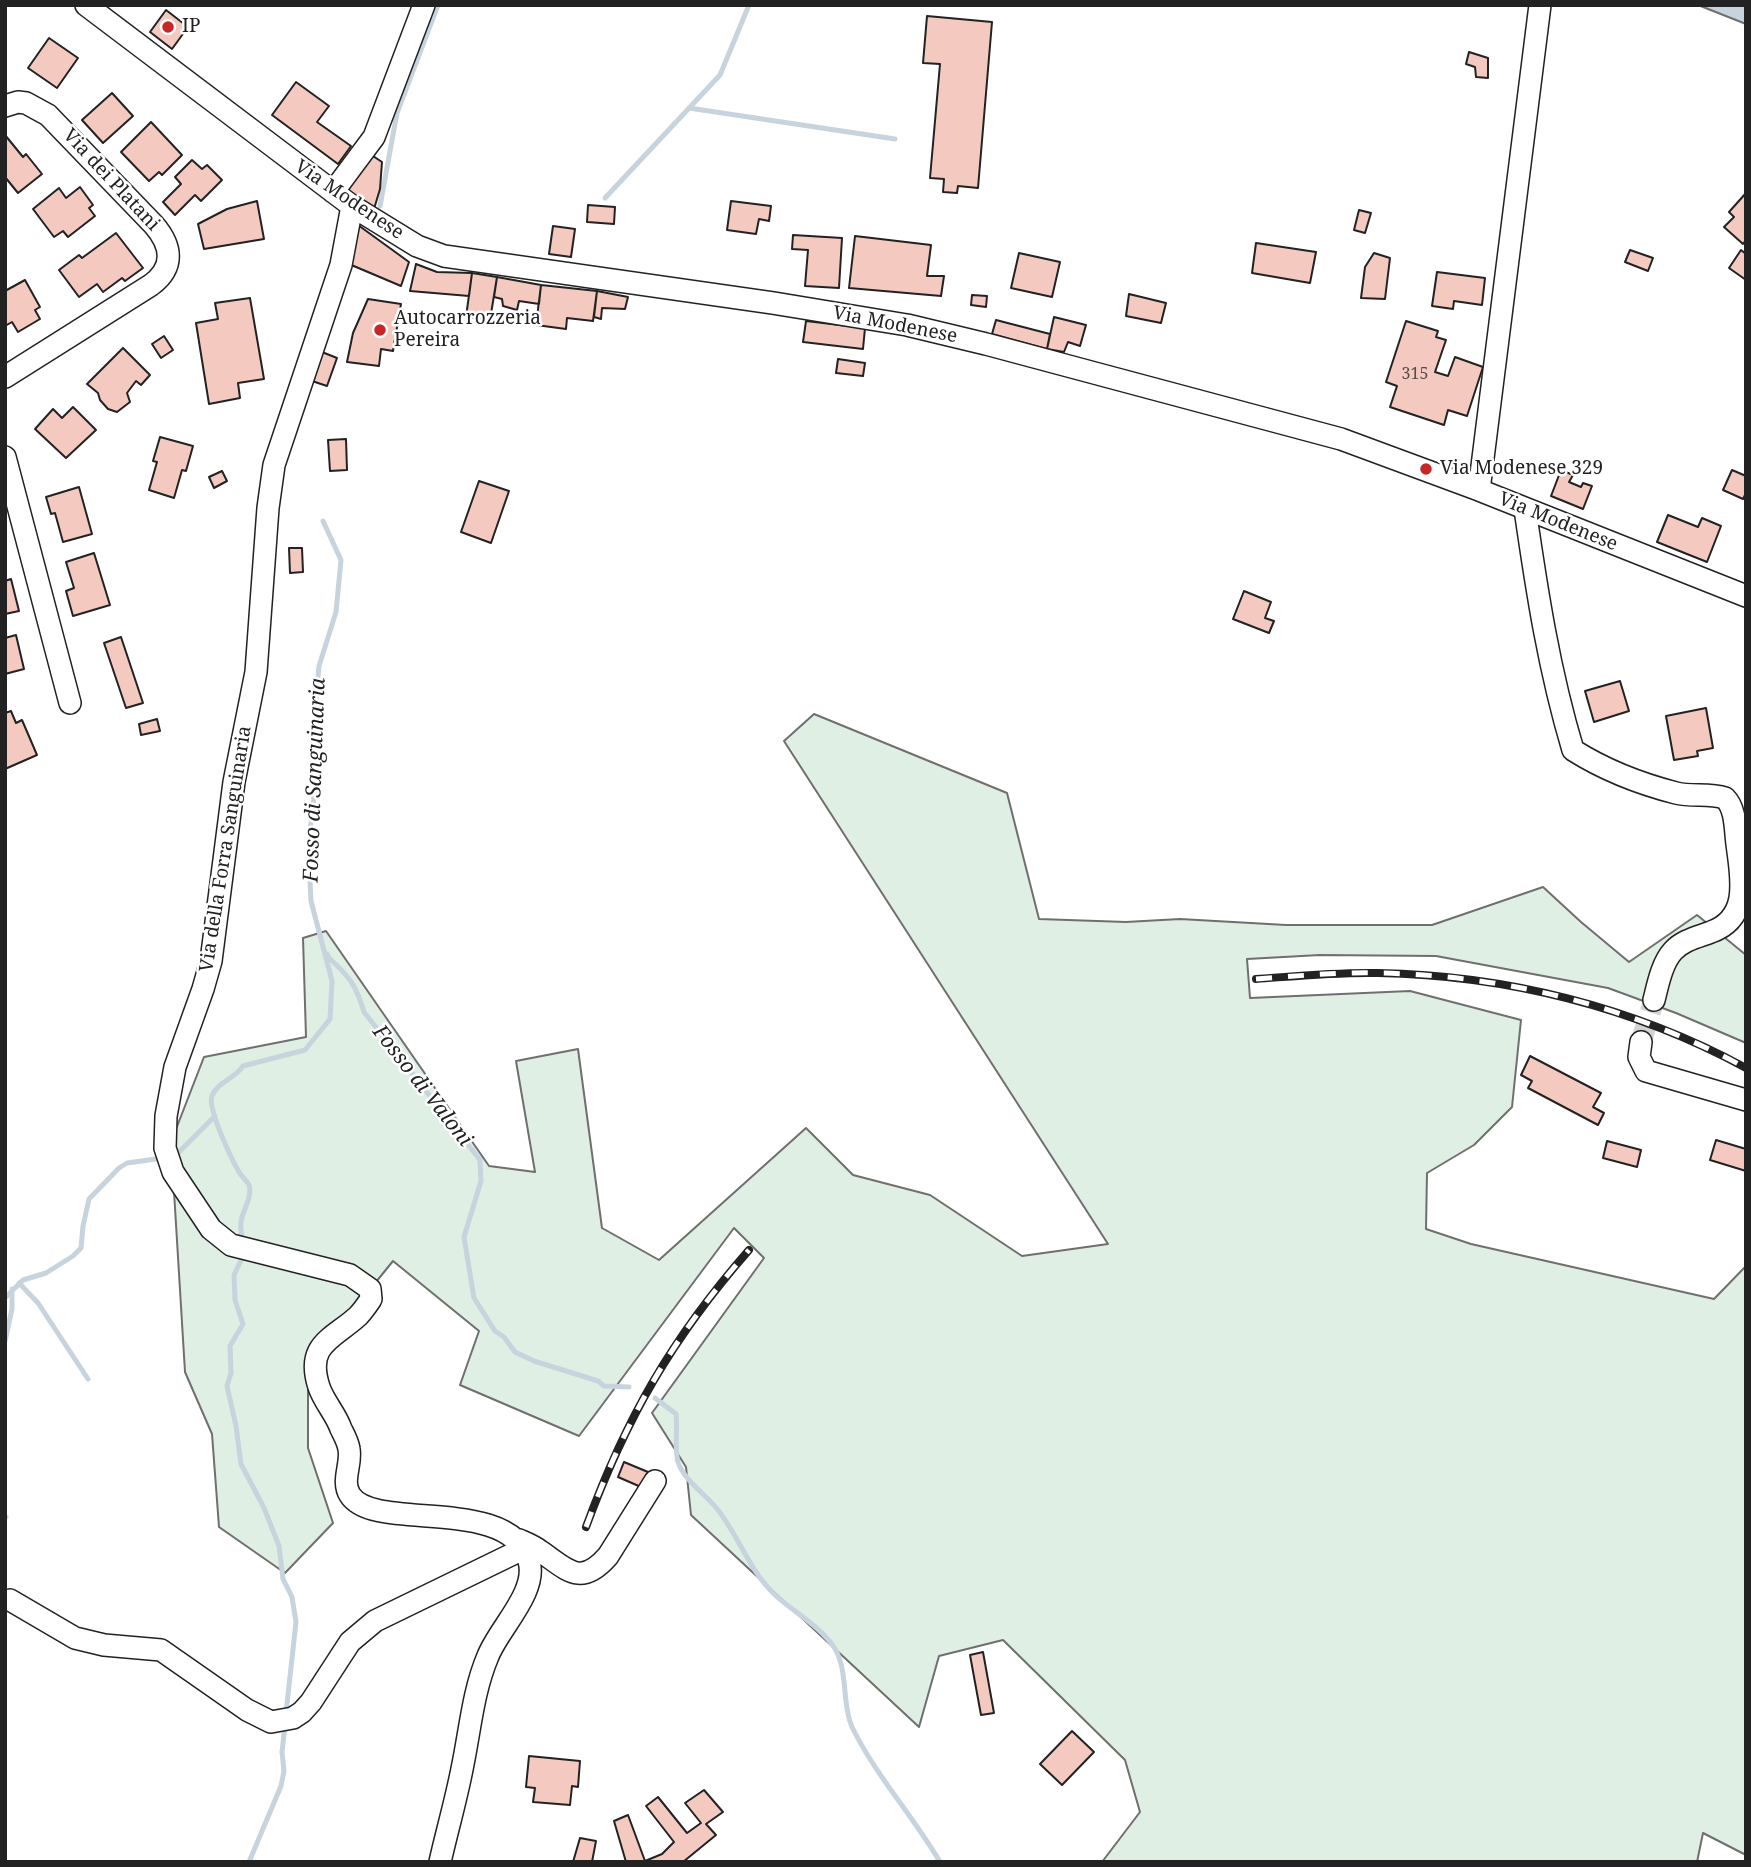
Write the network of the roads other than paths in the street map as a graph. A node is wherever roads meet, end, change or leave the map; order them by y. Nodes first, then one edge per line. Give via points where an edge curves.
1 (86, 5) edge
2 (424, 5) edge
3 (1540, 5) edge
4 (5, 106) edge
5 (333, 191) junction
6 (352, 206) junction
7 (5, 377) edge
8 (5, 457) edge
9 (1479, 490) junction
10 (1525, 509) junction
11 (1746, 596) edge
12 (70, 703) dead end
13 (1654, 1000) tunnel mouth
14 (1641, 1042) tunnel mouth
15 (1746, 1100) edge
16 (655, 1481) dead end
17 (521, 1545) junction
18 (10, 1600) dead end
19 (440, 1862) edge

1 - 5 street, Via Modenese
2 - 5 street via 374,137
3 - 9 street
4 - 7 street, Via dei Platani via 18,102 33,105 56,122 154,225 169,253 166,269 151,285
5 - 6 street, Via Modenese
6 - 9 street, Via Modenese via 416,246 444,256 839,313 945,334 1341,439
6 - 17 street, Via della Forra Sanguinaria via 341,265 274,465 256,672 234,782 211,961 175,1067 165,1148 173,1172 211,1229 231,1245 351,1275 370,1289 371,1300 358,1316 324,1340 315,1362 319,1387 349,1450 346,1482 356,1502 376,1510 498,1527
8 - 12 street
9 - 10 street, Via Modenese
10 - 11 street, Via Modenese
10 - 13 street via 1542,624 1573,750 1677,793 1725,798 1732,809 1741,880 1737,911 1719,929 1688,940 1672,952
14 - 15 street via 1639,1057 1646,1071
16 - 17 street via 608,1556 583,1574 569,1572 542,1552
17 - 18 street via 375,1621 350,1642 311,1702 288,1720 271,1722 161,1650 75,1638
17 - 19 street via 531,1575 480,1678

